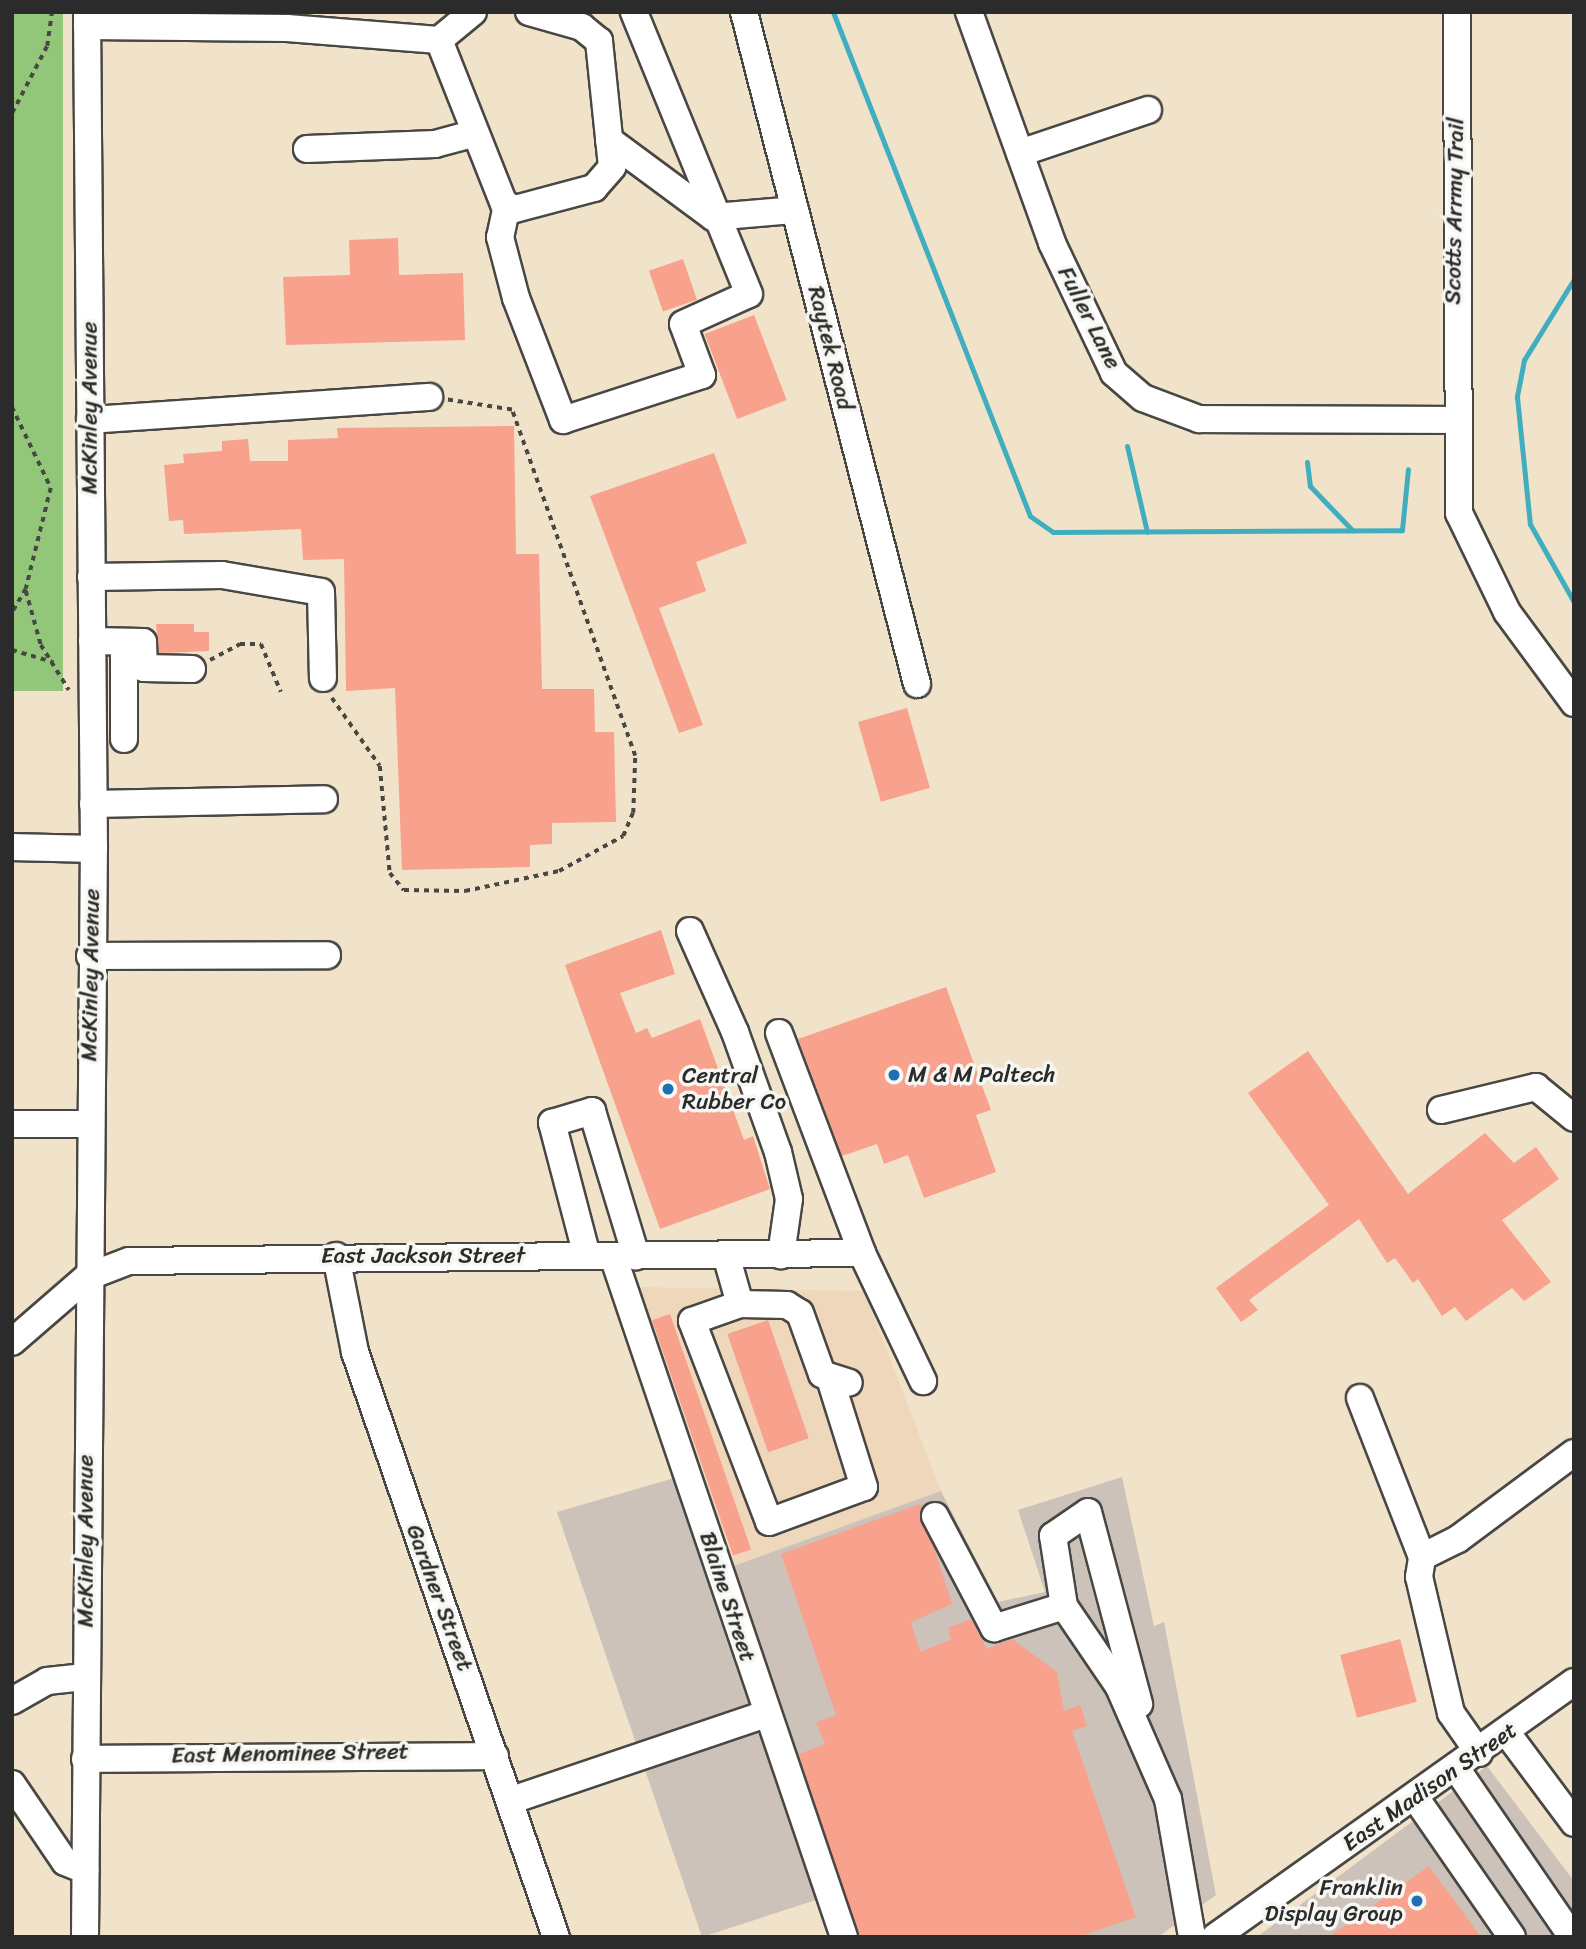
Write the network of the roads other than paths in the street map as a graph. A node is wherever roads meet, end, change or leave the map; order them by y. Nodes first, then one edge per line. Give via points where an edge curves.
1 (473, 12) edge
2 (529, 12) edge
3 (635, 12) edge
4 (744, 12) edge
5 (969, 12) edge
6 (1457, 12) edge
7 (87, 19) edge
8 (439, 40) junction
9 (1148, 110) dead end
10 (472, 134) junction
11 (609, 140) junction
12 (307, 149) dead end
13 (1020, 153) junction
14 (508, 205) junction
15 (795, 210) junction
16 (713, 217) junction
17 (429, 397) road end
18 (1454, 415) junction
19 (90, 419) junction
20 (91, 577) junction
21 (92, 642) junction
22 (124, 642) junction
23 (192, 669) road end
24 (323, 678) road end
25 (917, 684) dead end
26 (1574, 703) edge
27 (124, 738) dead end
28 (324, 799) dead end
29 (93, 804) junction
30 (12, 847) edge
31 (93, 849) junction
32 (690, 931) dead end
33 (327, 955) dead end
34 (90, 956) junction
35 (779, 1033) dead end
36 (1441, 1110) dead end
37 (1574, 1118) edge
38 (12, 1124) edge
39 (87, 1124) junction
40 (862, 1254) junction
41 (726, 1255) junction
42 (781, 1255) junction
43 (336, 1256) junction
44 (587, 1256) junction
45 (625, 1256) junction
46 (87, 1277) junction
47 (740, 1304) junction
48 (12, 1342) edge
49 (923, 1381) dead end
50 (1360, 1398) dead end
51 (1574, 1453) edge
52 (935, 1516) dead end
53 (1422, 1557) junction
54 (1064, 1606) junction
55 (85, 1677) junction
56 (1574, 1682) edge
57 (12, 1701) edge
58 (766, 1714) junction
59 (1507, 1733) junction
60 (1151, 1750) junction
61 (1479, 1753) junction
62 (495, 1756) junction
63 (85, 1759) junction
64 (1456, 1768) junction
65 (12, 1784) edge
66 (1415, 1797) junction
67 (512, 1800) junction
68 (1574, 1823) edge
69 (85, 1870) junction
70 (1566, 1928) dead end
71 (85, 1937) edge
72 (556, 1937) edge
73 (844, 1937) edge
74 (1192, 1937) edge
75 (1215, 1937) edge
76 (1512, 1937) edge

1 - 8 street
2 - 11 street via 582,27 599,41
3 - 16 street
4 - 15 street, Raytek Road
5 - 13 street, Fuller Lane
6 - 18 street, Scotts Arrmy Trail
7 - 8 street
7 - 19 street, McKinley Avenue
8 - 10 street
9 - 13 street
10 - 12 street via 435,144
10 - 14 street via 495,192
11 - 14 street via 612,167 594,188
11 - 16 street
13 - 18 street, Fuller Lane via 1052,243 1114,373 1143,398 1199,419
14 - 16 street via 500,237 516,298 563,419 702,375 683,324 749,294
15 - 16 street
15 - 25 street, Raytek Road
17 - 19 street
18 - 26 street via 1459,513 1474,555
19 - 20 street, McKinley Avenue
20 - 21 street, McKinley Avenue
20 - 24 street via 222,575 321,592
21 - 22 street
21 - 29 street, McKinley Avenue
22 - 23 street via 144,642 144,668
22 - 27 street
28 - 29 street
29 - 31 street, McKinley Avenue
30 - 31 street
31 - 34 street, McKinley Avenue
32 - 42 street via 735,1032 778,1152 789,1199
33 - 34 street
34 - 39 street, McKinley Avenue
35 - 40 street
36 - 37 street via 1536,1087
38 - 39 street
39 - 46 street, McKinley Avenue
40 - 42 street, East Jackson Street
40 - 49 street
41 - 42 street, East Jackson Street
41 - 45 street, East Jackson Street
41 - 47 street
43 - 44 street, East Jackson Street
43 - 46 street, East Jackson Street via 130,1261
43 - 62 street, Gardner Street via 355,1352
44 - 45 street, East Jackson Street
44 - 45 street, Blaine Street via 585,1231 552,1123 592,1111
45 - 58 street, Blaine Street
46 - 48 street, East Jackson Street
46 - 55 street, McKinley Avenue
47 - 47 street via 787,1305 800,1313 822,1374 840,1382 864,1487 769,1522 692,1321
50 - 53 street
51 - 53 street via 1458,1539
52 - 54 street via 994,1628
53 - 61 street via 1419,1577 1451,1713
54 - 60 street via 1119,1687
54 - 60 street via 1053,1536 1088,1513
55 - 57 street via 47,1681
55 - 63 street, McKinley Avenue
56 - 59 street, East Madison Street
58 - 67 street
58 - 73 street, Blaine Street
59 - 61 street, East Madison Street
59 - 68 street
60 - 74 street via 1168,1799
61 - 64 street, East Madison Street
62 - 63 street, East Menominee Street
62 - 67 street, Gardner Street
63 - 69 street, McKinley Avenue
64 - 66 street, East Madison Street
64 - 70 street
65 - 69 street via 65,1862
66 - 75 street, East Madison Street
66 - 76 street
67 - 72 street, Gardner Street
69 - 71 street, McKinley Avenue

